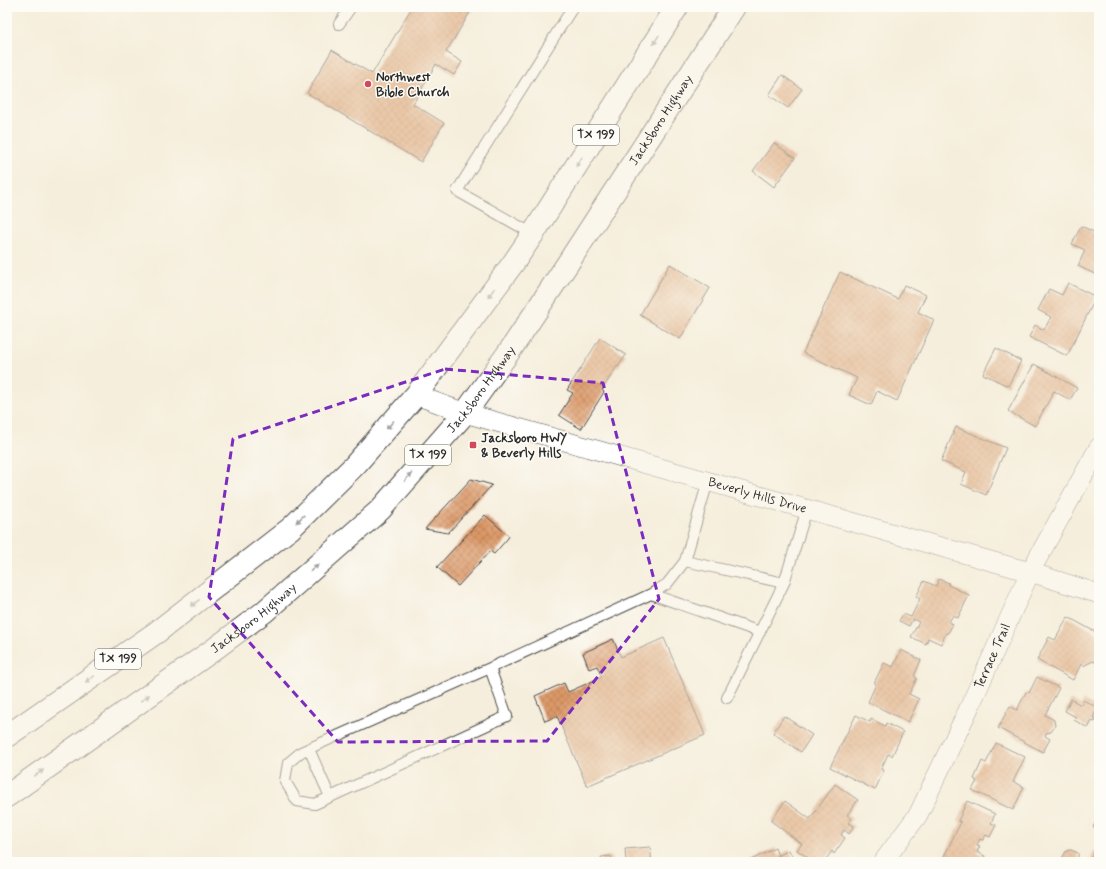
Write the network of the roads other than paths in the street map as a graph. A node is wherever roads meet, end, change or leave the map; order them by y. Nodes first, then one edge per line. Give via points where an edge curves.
1 (351, 7) edge
2 (573, 7) edge
3 (734, 7) edge
4 (669, 9) edge
5 (339, 24) dead end
6 (533, 234) junction
7 (416, 395) junction
8 (465, 413) junction
9 (1099, 448) edge
10 (708, 481) junction
11 (807, 509) junction
12 (685, 561) junction
13 (1030, 572) junction
14 (784, 583) junction
15 (651, 594) junction
16 (1099, 594) edge
17 (760, 632) junction
18 (490, 668) junction
19 (727, 698) dead end
20 (7, 736) edge
21 (309, 748) junction
22 (7, 796) edge
23 (330, 796) junction
24 (883, 862) edge

1 - 5 lane
2 - 6 lane via 457,191
3 - 8 main road, Jacksboro Highway / TX 199 via 568,263
4 -> 6 main road, TX 199
6 -> 7 main road, TX 199
7 - 8 street, Beverly Hills Drive
7 -> 20 main road, TX 199 via 355,466 291,528 157,632
8 - 10 street, Beverly Hills Drive
22 -> 8 main road, Jacksboro Highway / TX 199 via 264,612 380,510
9 - 13 street, Terrace Trail
10 - 11 street, Beverly Hills Drive
10 - 12 lane
11 - 13 street, Beverly Hills Drive
11 - 14 lane
12 - 14 lane
12 - 15 lane via 667,584
13 - 16 street, Beverly Hills Drive
13 - 24 street, Terrace Trail via 918,815
14 - 17 lane
15 - 17 lane
15 - 18 lane
17 - 19 lane
18 - 21 lane
18 - 23 lane via 507,716
21 - 23 lane
21 - 23 lane via 288,763 285,781 297,801 315,804

